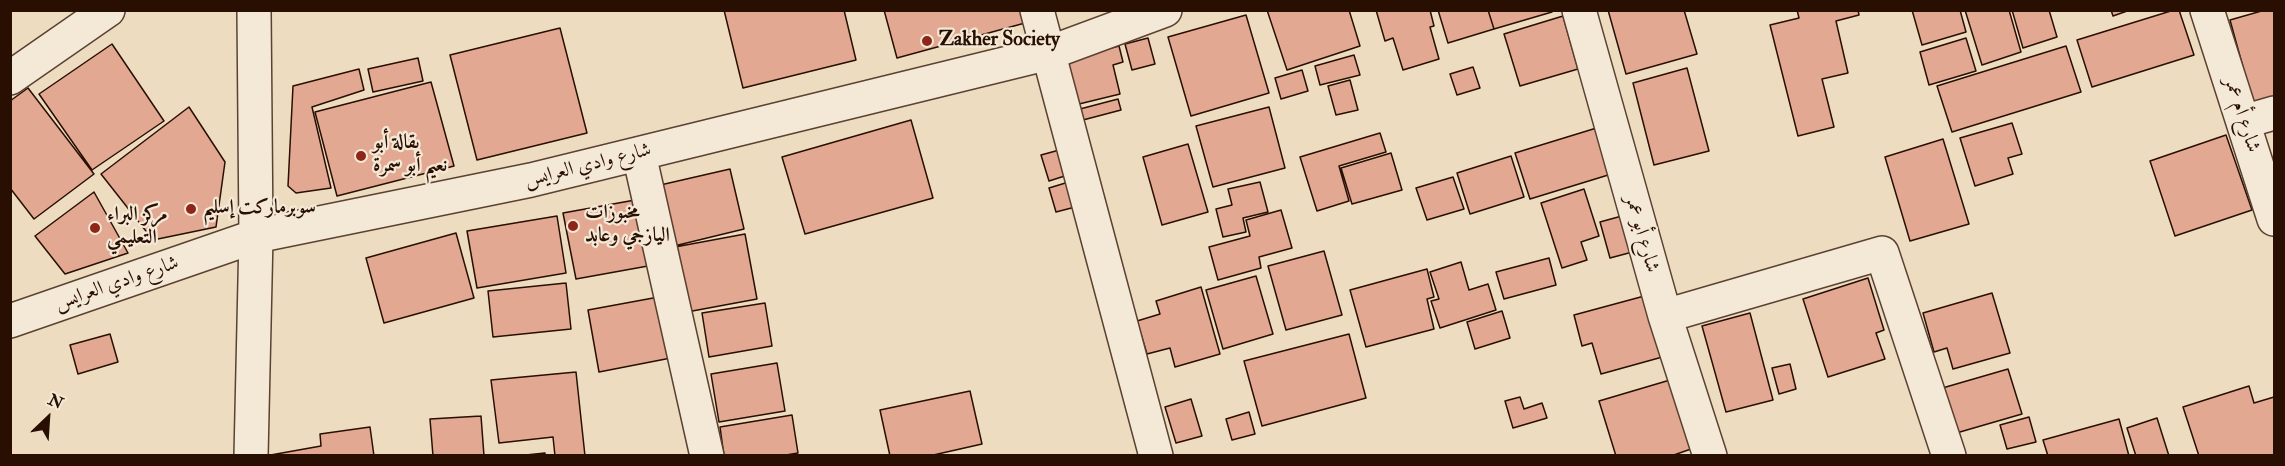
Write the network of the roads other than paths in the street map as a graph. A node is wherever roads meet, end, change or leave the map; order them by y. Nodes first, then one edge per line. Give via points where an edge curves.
1 (108, 10) edge
2 (254, 10) edge
3 (1037, 10) edge
4 (1165, 10) edge
5 (1579, 10) edge
6 (2209, 11) edge
7 (1048, 53) junction
8 (10, 78) edge
9 (2274, 113) edge
10 (2243, 122) junction
11 (639, 154) junction
12 (2274, 219) edge
13 (256, 236) junction
14 (1665, 316) junction
15 (10, 321) edge
16 (251, 456) edge
17 (707, 456) edge
18 (1156, 456) edge
19 (1710, 456) edge
20 (1949, 456) edge

1 - 8 street
2 - 13 street
3 - 7 street
4 - 7 street, شارع وادي العرايس
5 - 14 street, شارع أبو عمر
6 - 10 street, شارع أم عمر
7 - 11 street, شارع وادي العرايس
7 - 18 street
9 - 10 street
10 - 12 street, شارع أم عمر
11 - 13 street, شارع وادي العرايس
11 - 17 street
13 - 15 street, شارع وادي العرايس
13 - 16 street
14 - 19 street, شارع أبو عمر
14 - 20 street via 1882,253

